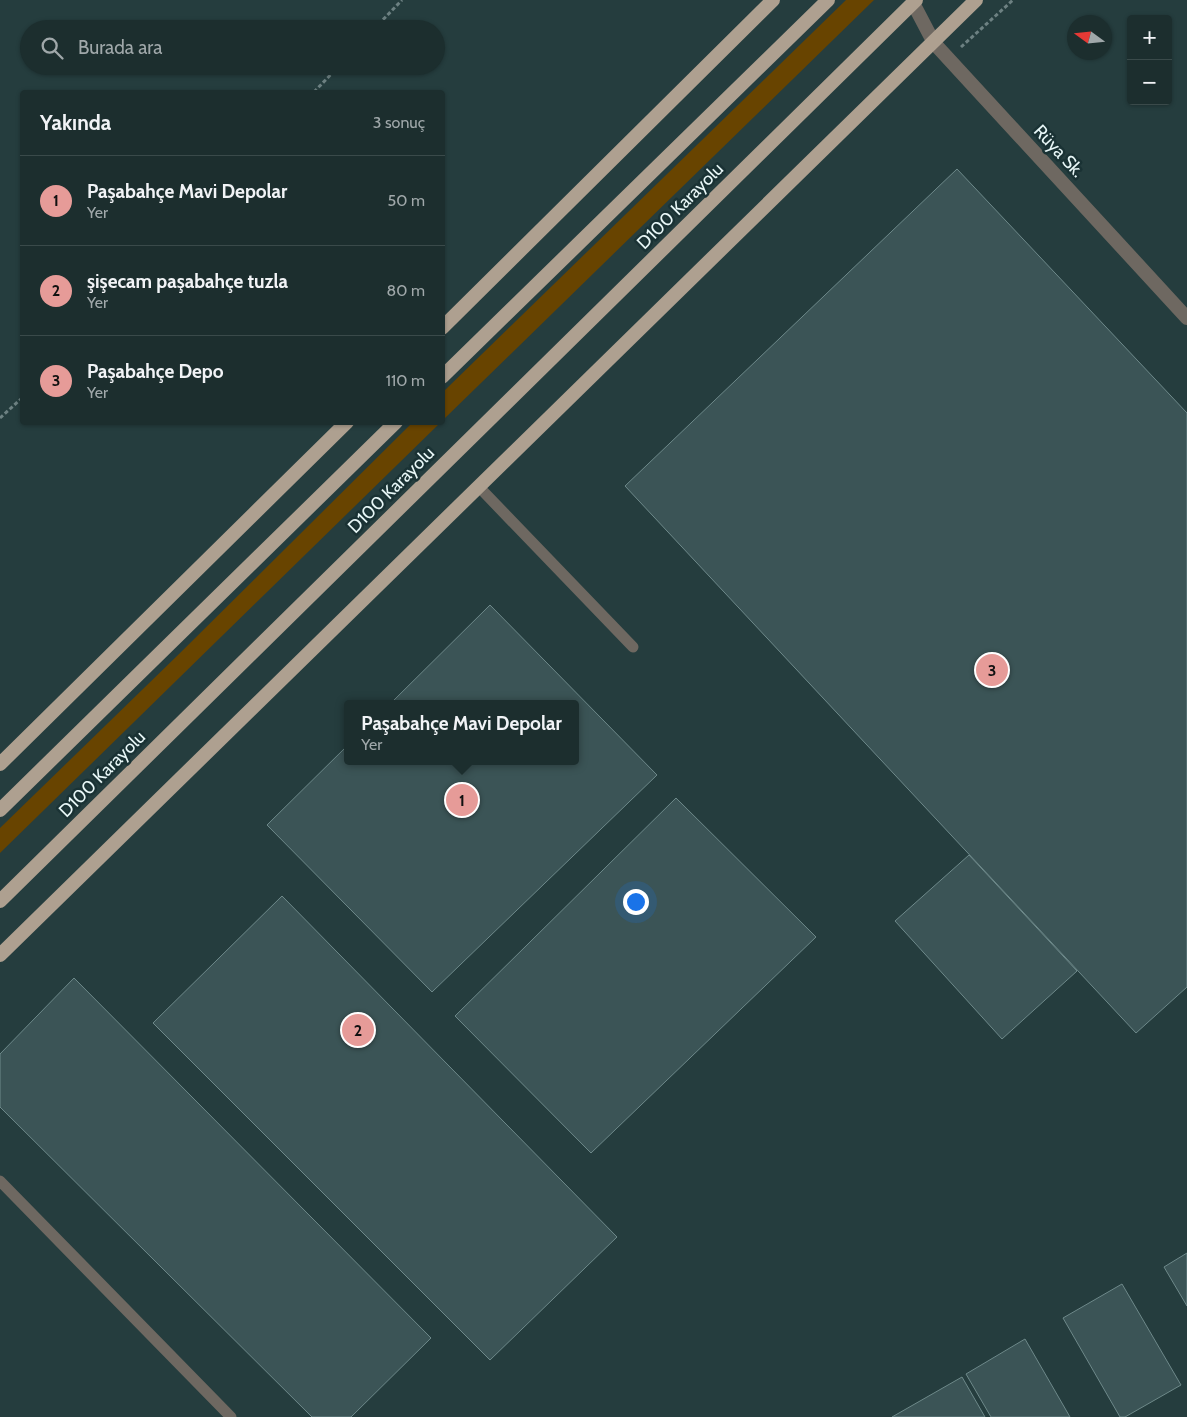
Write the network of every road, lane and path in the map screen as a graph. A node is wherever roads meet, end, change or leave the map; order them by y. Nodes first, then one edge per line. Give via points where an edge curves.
1 (402, 0) edge
2 (773, 0) edge
3 (828, 0) edge
4 (976, 0) edge
5 (1013, 0) edge
6 (914, 2) edge
7 (383, 20) edge
8 (934, 43) junction
9 (948, 58) junction
10 (330, 75) edge
11 (316, 90) edge
12 (1187, 318) edge
13 (445, 325) edge
14 (445, 374) edge
15 (20, 400) edge
16 (0, 418) edge
17 (344, 425) edge
18 (393, 425) edge
19 (479, 487) junction
20 (633, 647) dead end
21 (0, 764) edge
22 (0, 810) edge
23 (0, 901) edge
24 (0, 955) edge
25 (0, 1181) edge
26 (231, 1417) edge

1 - 7 path
2 - 13 highway
3 - 14 highway
4 - 8 highway
5 - 9 path
6 - 8 street, Rüya Sk.
6 - 23 highway, D100 Karayolu
8 - 9 street, Rüya Sk.
8 - 19 highway
9 - 12 street, Rüya Sk.
10 - 11 path
15 - 16 path
17 - 21 highway
18 - 22 highway
19 - 20 lane
19 - 24 highway
25 - 26 lane

